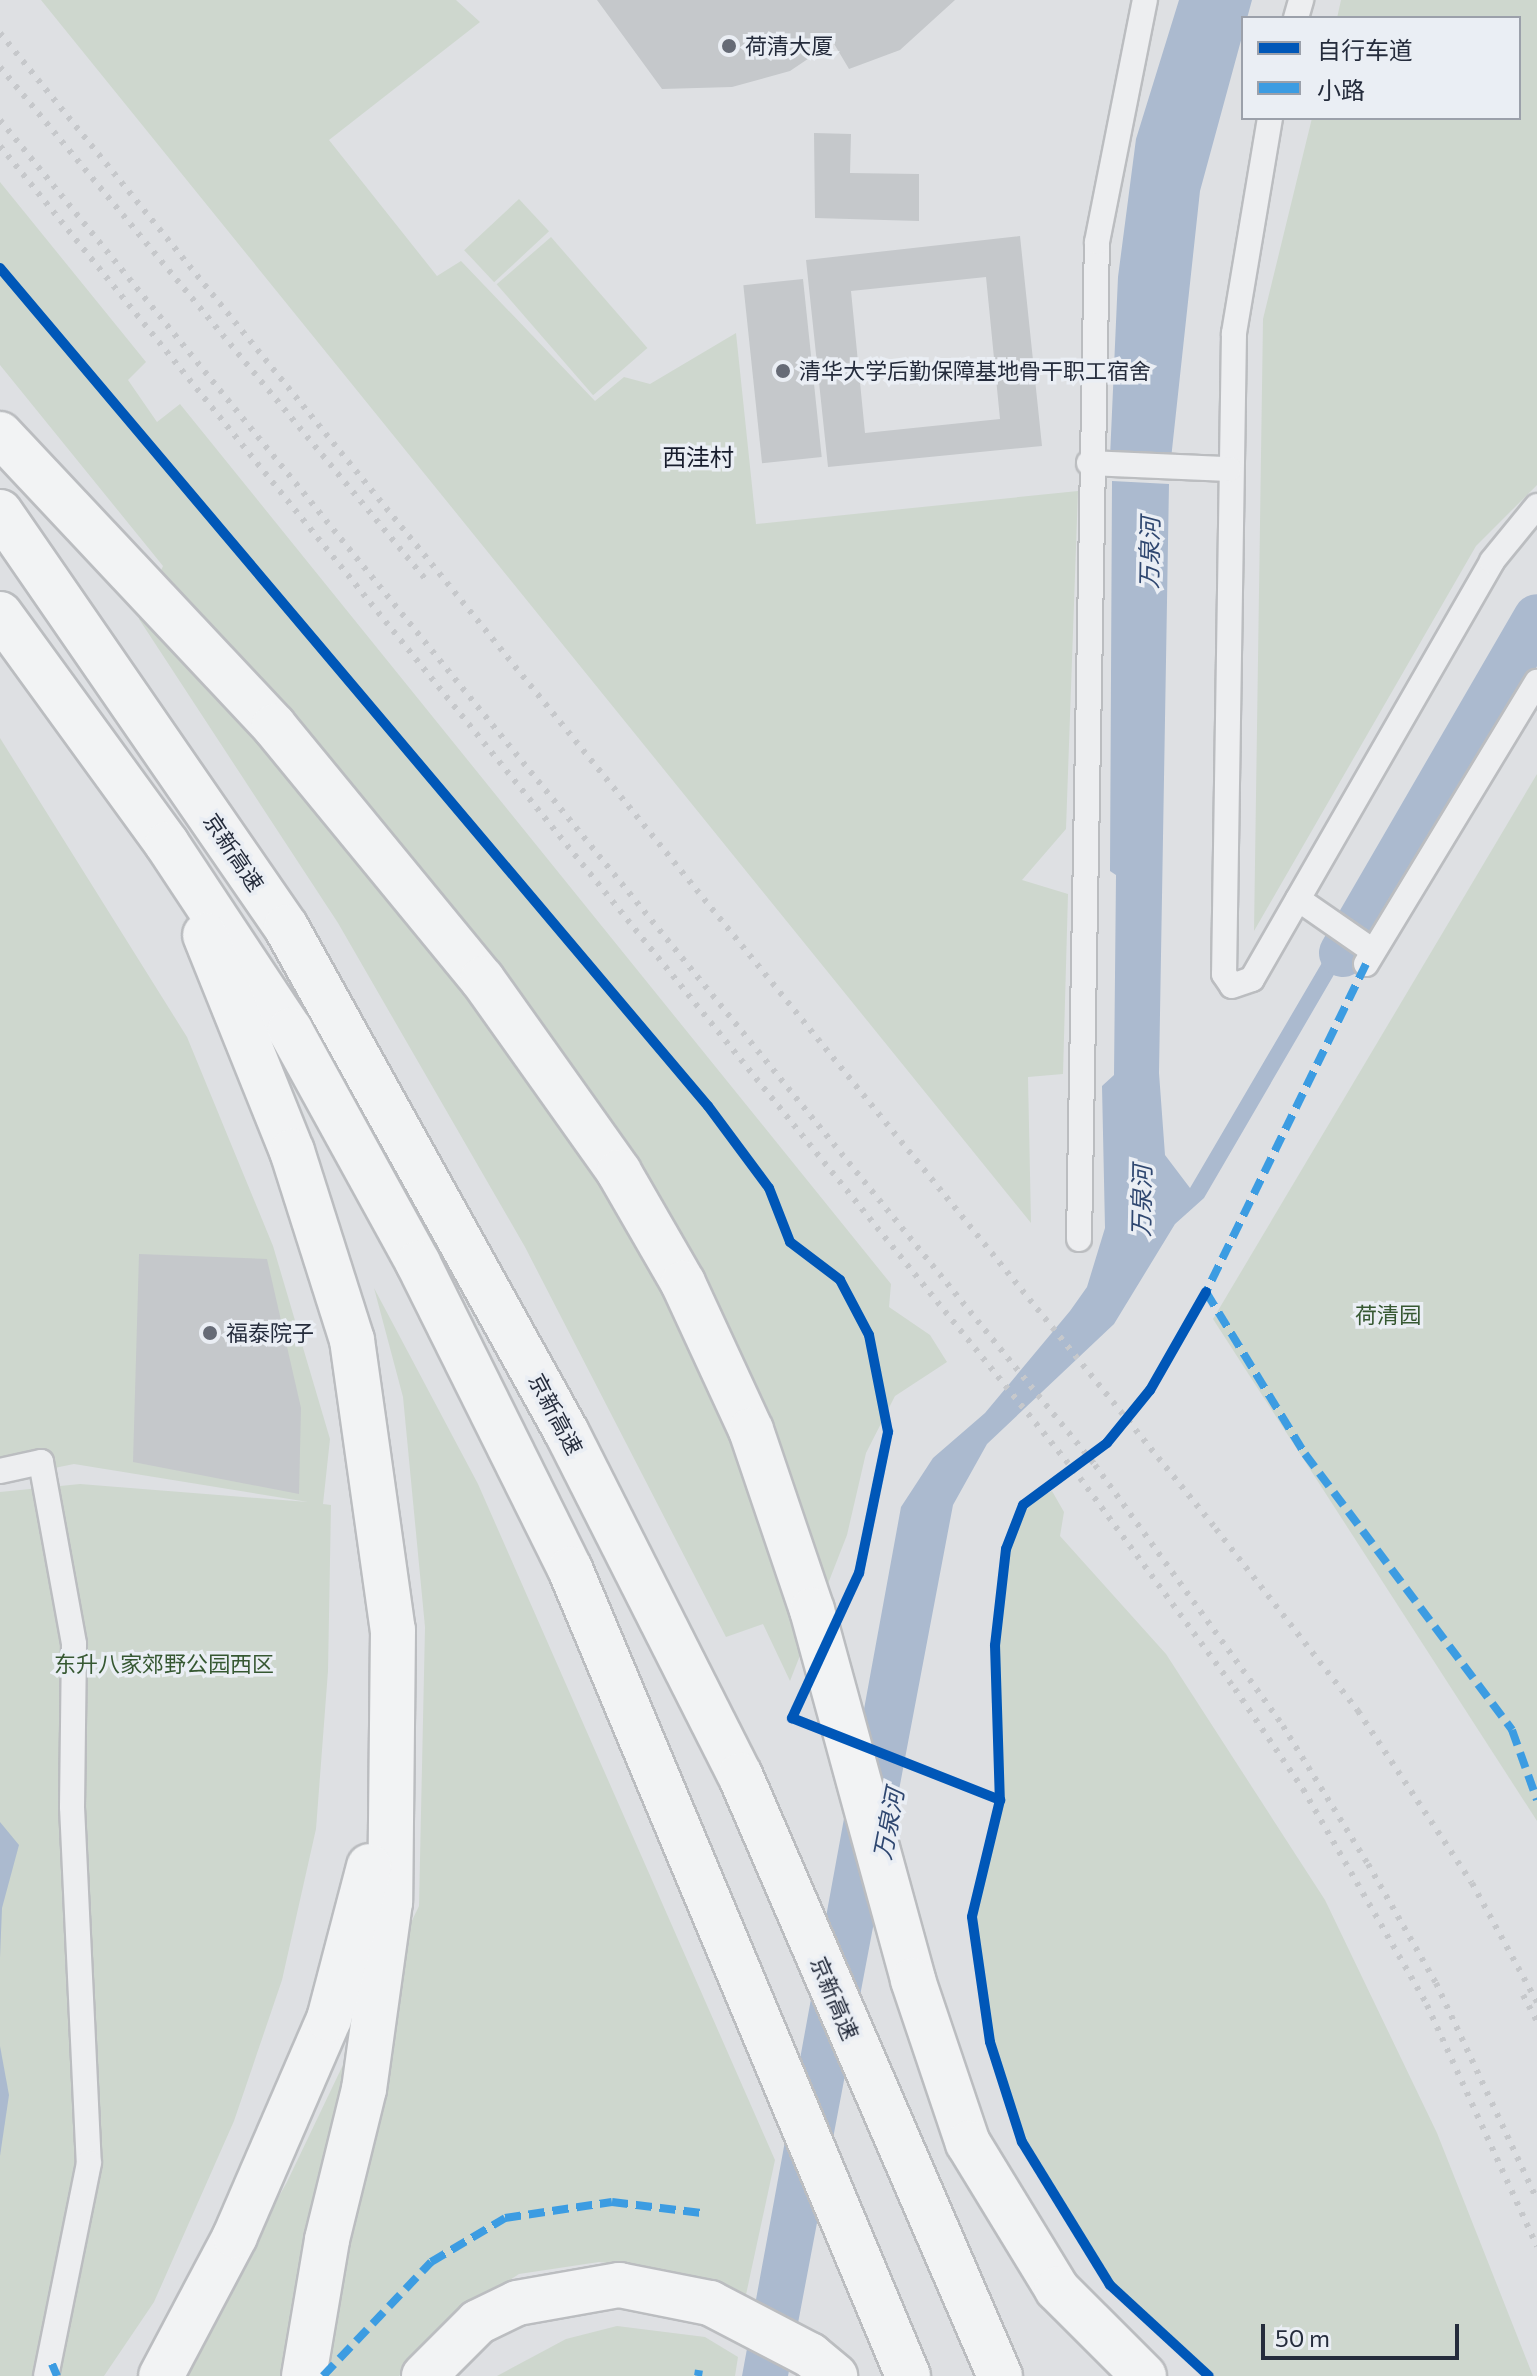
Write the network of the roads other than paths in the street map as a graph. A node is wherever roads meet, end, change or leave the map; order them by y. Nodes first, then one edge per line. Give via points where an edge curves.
1 (1145, 0) edge
2 (1270, 120) edge
3 (0, 434) edge
4 (1089, 463) junction
5 (1229, 469) junction
6 (1537, 506) edge
7 (0, 512) edge
8 (0, 614) edge
9 (1537, 682) edge
10 (167, 844) junction
11 (1298, 899) junction
12 (1079, 1239) dead end
13 (0, 1471) edge
14 (391, 1770) junction
15 (46, 2376) edge
16 (161, 2376) edge
17 (304, 2376) edge
18 (424, 2376) edge
19 (835, 2376) edge
20 (908, 2376) edge
21 (1000, 2376) edge
22 (1144, 2376) edge

1 - 4 street via 1097,242
2 - 5 street via 1235,319
3 - 22 highway via 274,726 482,979 619,1172 683,1283 756,1442 812,1610 917,1994 968,2143 1057,2289
4 - 5 street
4 - 12 street
5 - 11 street via 1224,974 1232,986 1252,979
6 - 11 street via 1492,561
7 - 21 highway, 京新高速 via 286,927 567,1433 740,1775
8 - 10 highway
9 - 11 street via 1368,954
10 - 14 highway via 292,1151 352,1340 393,1630
10 - 20 highway via 290,1030 418,1263 570,1569
13 - 15 street via 41,1462 74,1644 72,1807 89,2163
14 - 16 highway via 348,1958 288,2116
14 - 17 highway via 390,1902 364,2089
18 - 19 highway via 478,2322 517,2303 581,2286 662,2289 754,2322

